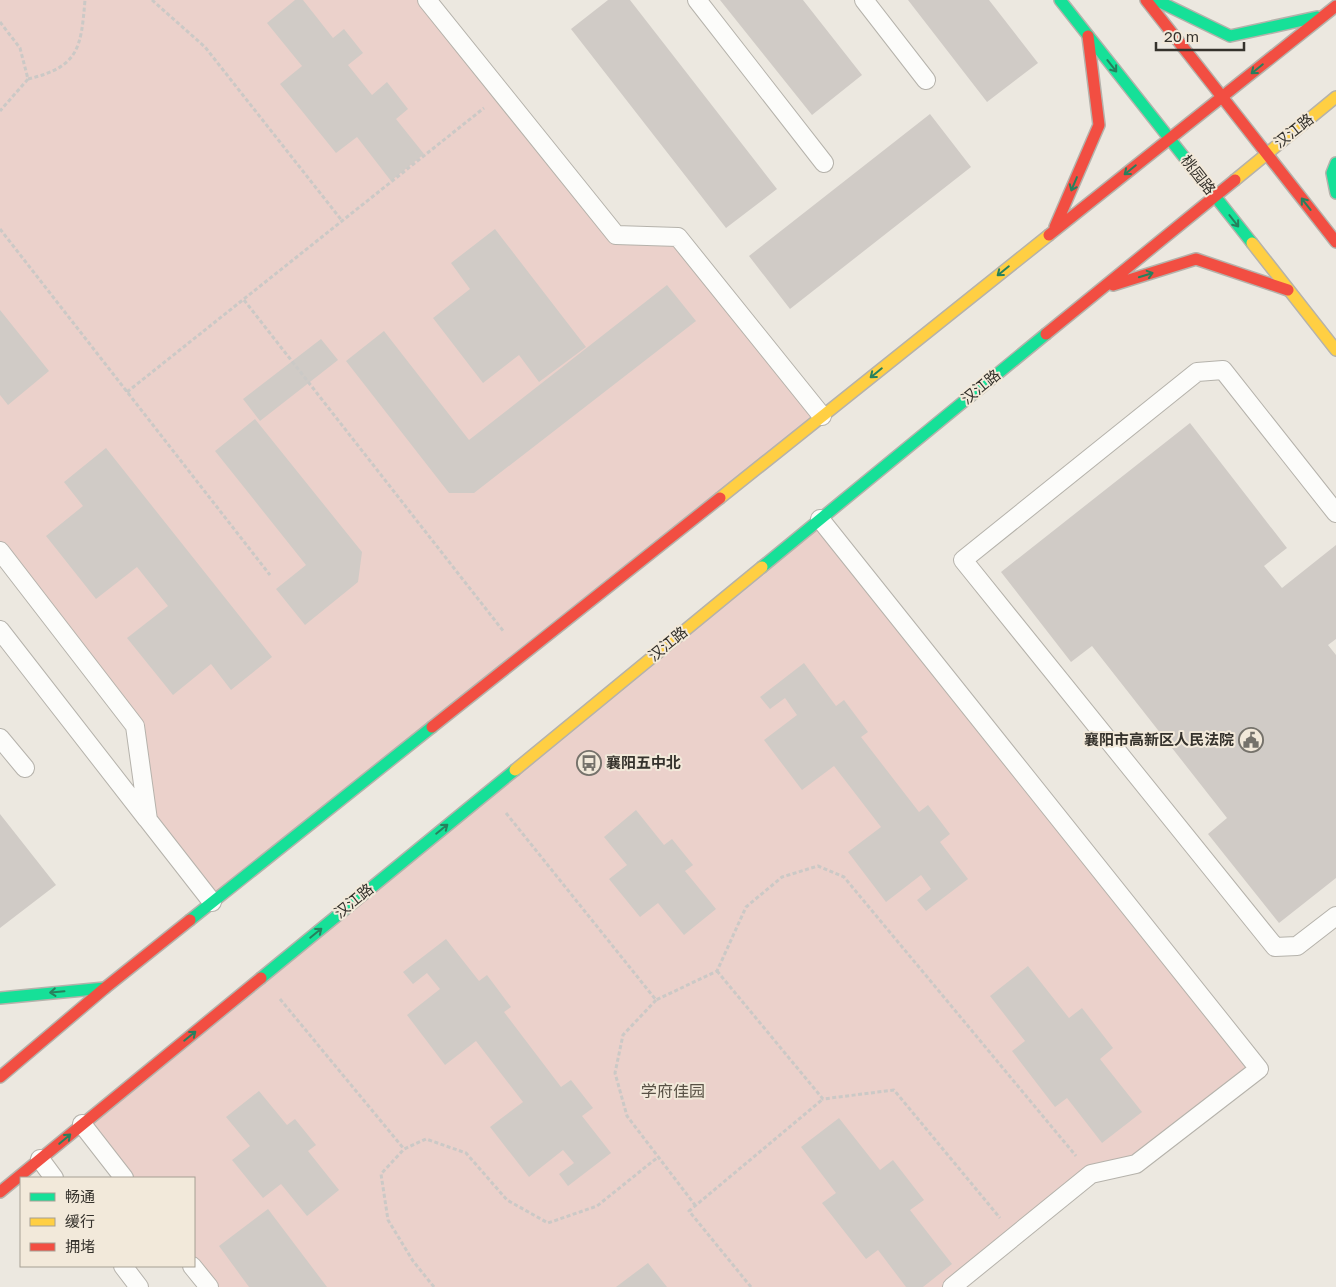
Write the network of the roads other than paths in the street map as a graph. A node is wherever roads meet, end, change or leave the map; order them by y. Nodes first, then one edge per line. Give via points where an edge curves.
1 (427, 0) edge
2 (697, 0) edge
3 (864, 0) edge
4 (1060, 0) edge
5 (1146, 0) edge
6 (1156, 0) edge
7 (1336, 6) edge
8 (1323, 16) junction
9 (1088, 36) junction
10 (926, 80) dead end
11 (1222, 97) junction
12 (1336, 97) edge
13 (1169, 138) junction
14 (1266, 153) junction
15 (824, 163) dead end
16 (1336, 163) edge
17 (1336, 193) edge
18 (1214, 196) junction
19 (1054, 230) junction
20 (1336, 242) edge
21 (1100, 289) junction
22 (1288, 290) junction
23 (1336, 350) edge
24 (822, 416) junction
25 (1336, 513) edge
26 (820, 519) junction
27 (0, 551) edge
28 (0, 630) edge
29 (0, 738) edge
30 (25, 768) dead end
31 (148, 820) junction
32 (212, 902) junction
33 (1336, 916) edge
34 (106, 988) junction
35 (0, 998) edge
36 (0, 1077) edge
37 (82, 1124) junction
38 (40, 1159) junction
39 (53, 1177) edge
40 (123, 1177) edge
41 (0, 1192) edge
42 (124, 1267) edge
43 (193, 1267) edge
44 (139, 1287) edge
45 (209, 1287) edge
46 (952, 1287) edge

1 - 24 lane via 616,236 678,237
2 - 15 lane
3 - 10 lane
4 - 9 main road, 桃园路
5 - 11 main road
6 - 8 main road via 1230,36
7 - 8 main road
8 -> 11 main road
9 -> 13 main road, 桃园路
9 -> 19 main road via 1100,125
11 - 13 main road
11 - 14 main road
12 - 14 main road, 汉江路
13 - 18 main road, 桃园路
13 -> 19 main road
14 - 18 main road, 汉江路
20 -> 14 main road
16 - 17 main road via 1332,173
18 - 21 main road, 汉江路
18 -> 22 main road, 桃园路
19 -> 24 main road
21 -> 22 main road via 1196,259
21 - 26 main road, 汉江路
22 - 23 main road, 桃园路
24 - 32 main road
25 - 33 lane via 1223,370 1197,372 963,560 1275,948 1297,946
37 -> 26 main road, 汉江路
26 - 46 lane via 1259,1069 1136,1164 1091,1174
27 - 31 lane via 135,726
28 - 31 lane
29 - 30 lane
31 - 32 lane
32 - 34 main road
34 -> 35 main road
34 - 36 main road
38 -> 37 main road, 汉江路
37 - 40 lane
38 - 39 lane
38 - 41 main road, 汉江路
42 - 44 lane
43 - 45 lane

